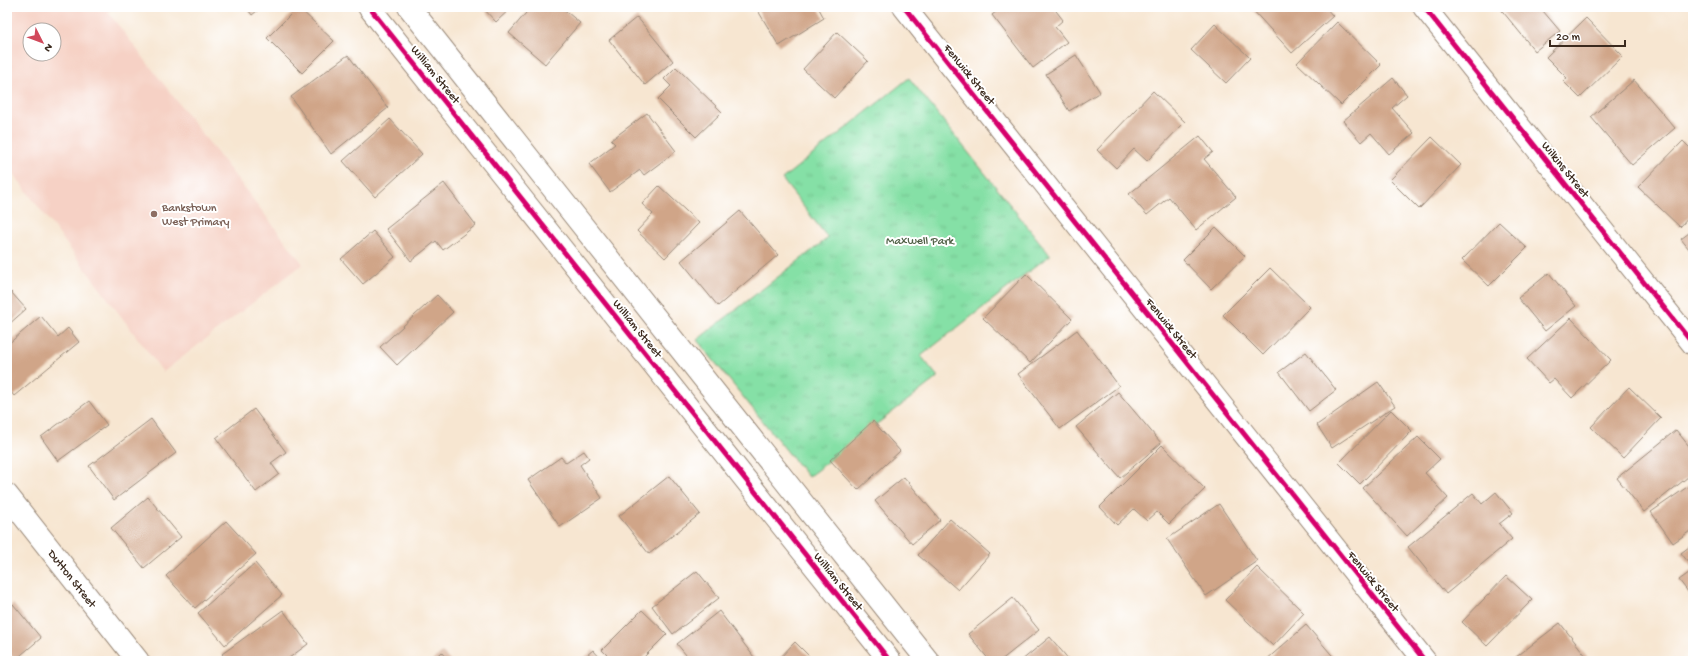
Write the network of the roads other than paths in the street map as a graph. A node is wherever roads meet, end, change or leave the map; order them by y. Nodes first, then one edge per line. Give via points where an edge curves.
1 (369, 7) edge
2 (409, 7) edge
3 (904, 7) edge
4 (1424, 7) edge
5 (1693, 344) edge
6 (7, 495) edge
7 (138, 661) edge
8 (890, 661) edge
9 (928, 661) edge
10 (1425, 661) edge

1 - 8 street, William Street
2 - 9 street, William Street
3 - 10 street, Fenwick Street
4 - 5 street, Wilkins Street
6 - 7 street, Dutton Street

